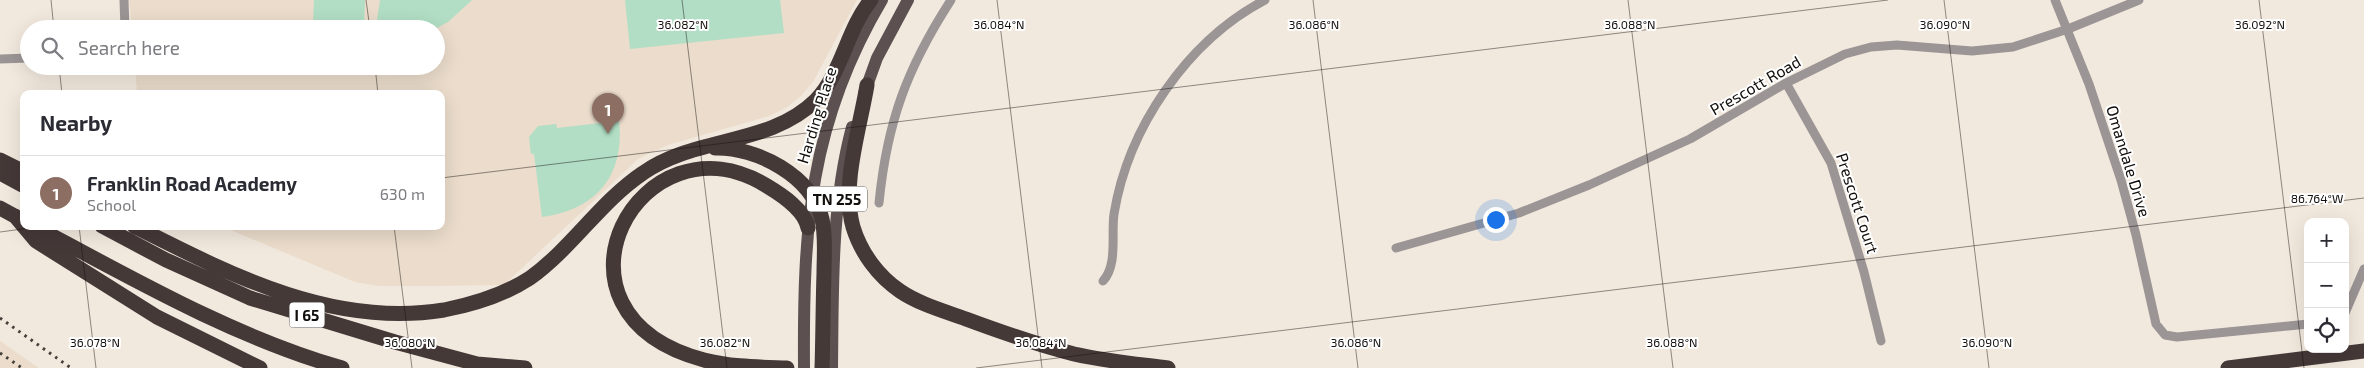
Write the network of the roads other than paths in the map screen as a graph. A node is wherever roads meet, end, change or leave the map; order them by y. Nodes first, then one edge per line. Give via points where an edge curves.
1 (124, 0) edge
2 (871, 0) edge
3 (882, 0) edge
4 (908, 0) edge
5 (951, 0) edge
6 (1265, 0) edge
7 (2055, 0) edge
8 (2139, 0) edge
9 (124, 20) edge
10 (2068, 30) junction
11 (20, 58) edge
12 (0, 59) edge
13 (1786, 83) junction
14 (868, 85) junction
15 (692, 150) junction
16 (0, 160) edge
17 (20, 170) edge
18 (0, 173) edge
19 (20, 184) edge
20 (811, 197) junction
21 (879, 203) dead end
22 (0, 208) edge
23 (19, 218) edge
24 (808, 228) junction
25 (28, 230) edge
26 (42, 230) edge
27 (110, 230) edge
28 (142, 230) edge
29 (1396, 248) dead end
30 (2364, 269) edge
31 (1103, 281) dead end
32 (2347, 308) edge
33 (828, 316) junction
34 (2304, 324) edge
35 (1882, 341) dead end
36 (2364, 352) edge
37 (260, 368) edge
38 (342, 368) edge
39 (524, 368) edge
40 (787, 368) edge
41 (804, 368) edge
42 (822, 368) edge
43 (832, 368) edge
44 (1168, 368) edge
45 (2228, 368) edge

1 - 9 street
2 - 15 highway via 828,82 808,107 775,126
3 - 20 main road, Harding Place / TN 255 via 839,88 823,138
4 - 14 main road, TN 255 via 877,58
5 - 21 street via 904,86 883,168
6 - 31 street via 1211,39 1183,68 1151,114 1129,160 1120,190 1114,214 1110,268
7 - 10 street, Omandale Drive
8 - 10 street, Prescott Road
10 - 13 street, Prescott Road via 2026,44 1992,50 1910,45 1871,47 1840,56
10 - 34 street, Omandale Drive via 2121,180 2154,319 2162,333 2176,337
11 - 12 street
13 - 29 street, Prescott Road via 1690,139 1589,185 1519,213
13 - 35 street, Prescott Court via 1831,163
14 - 33 main road, TN 255 via 852,127 839,187
14 - 44 highway via 850,180 849,205 860,245 887,280 908,296 928,305 1044,346 1088,357
15 - 20 highway via 730,148 763,157 787,171
15 - 28 highway via 660,162 636,177 552,260 524,281 488,299 428,312 371,314 321,304 213,264
16 - 17 highway
18 - 19 highway
20 - 24 main road, Harding Place / TN 255
20 - 33 highway via 824,225
22 - 23 highway
24 - 40 highway via 794,207 757,180 732,171 699,169 674,176 642,197 625,220 616,241 614,276 621,303 633,319 658,340 712,362
24 - 41 main road, Harding Place / TN 255
25 - 37 highway via 36,241 157,316
26 - 38 highway, I 65 via 228,326
27 - 39 highway, I 65 via 250,298 477,364
30 - 32 street
33 - 42 highway
33 - 43 main road, TN 255
36 - 45 highway

